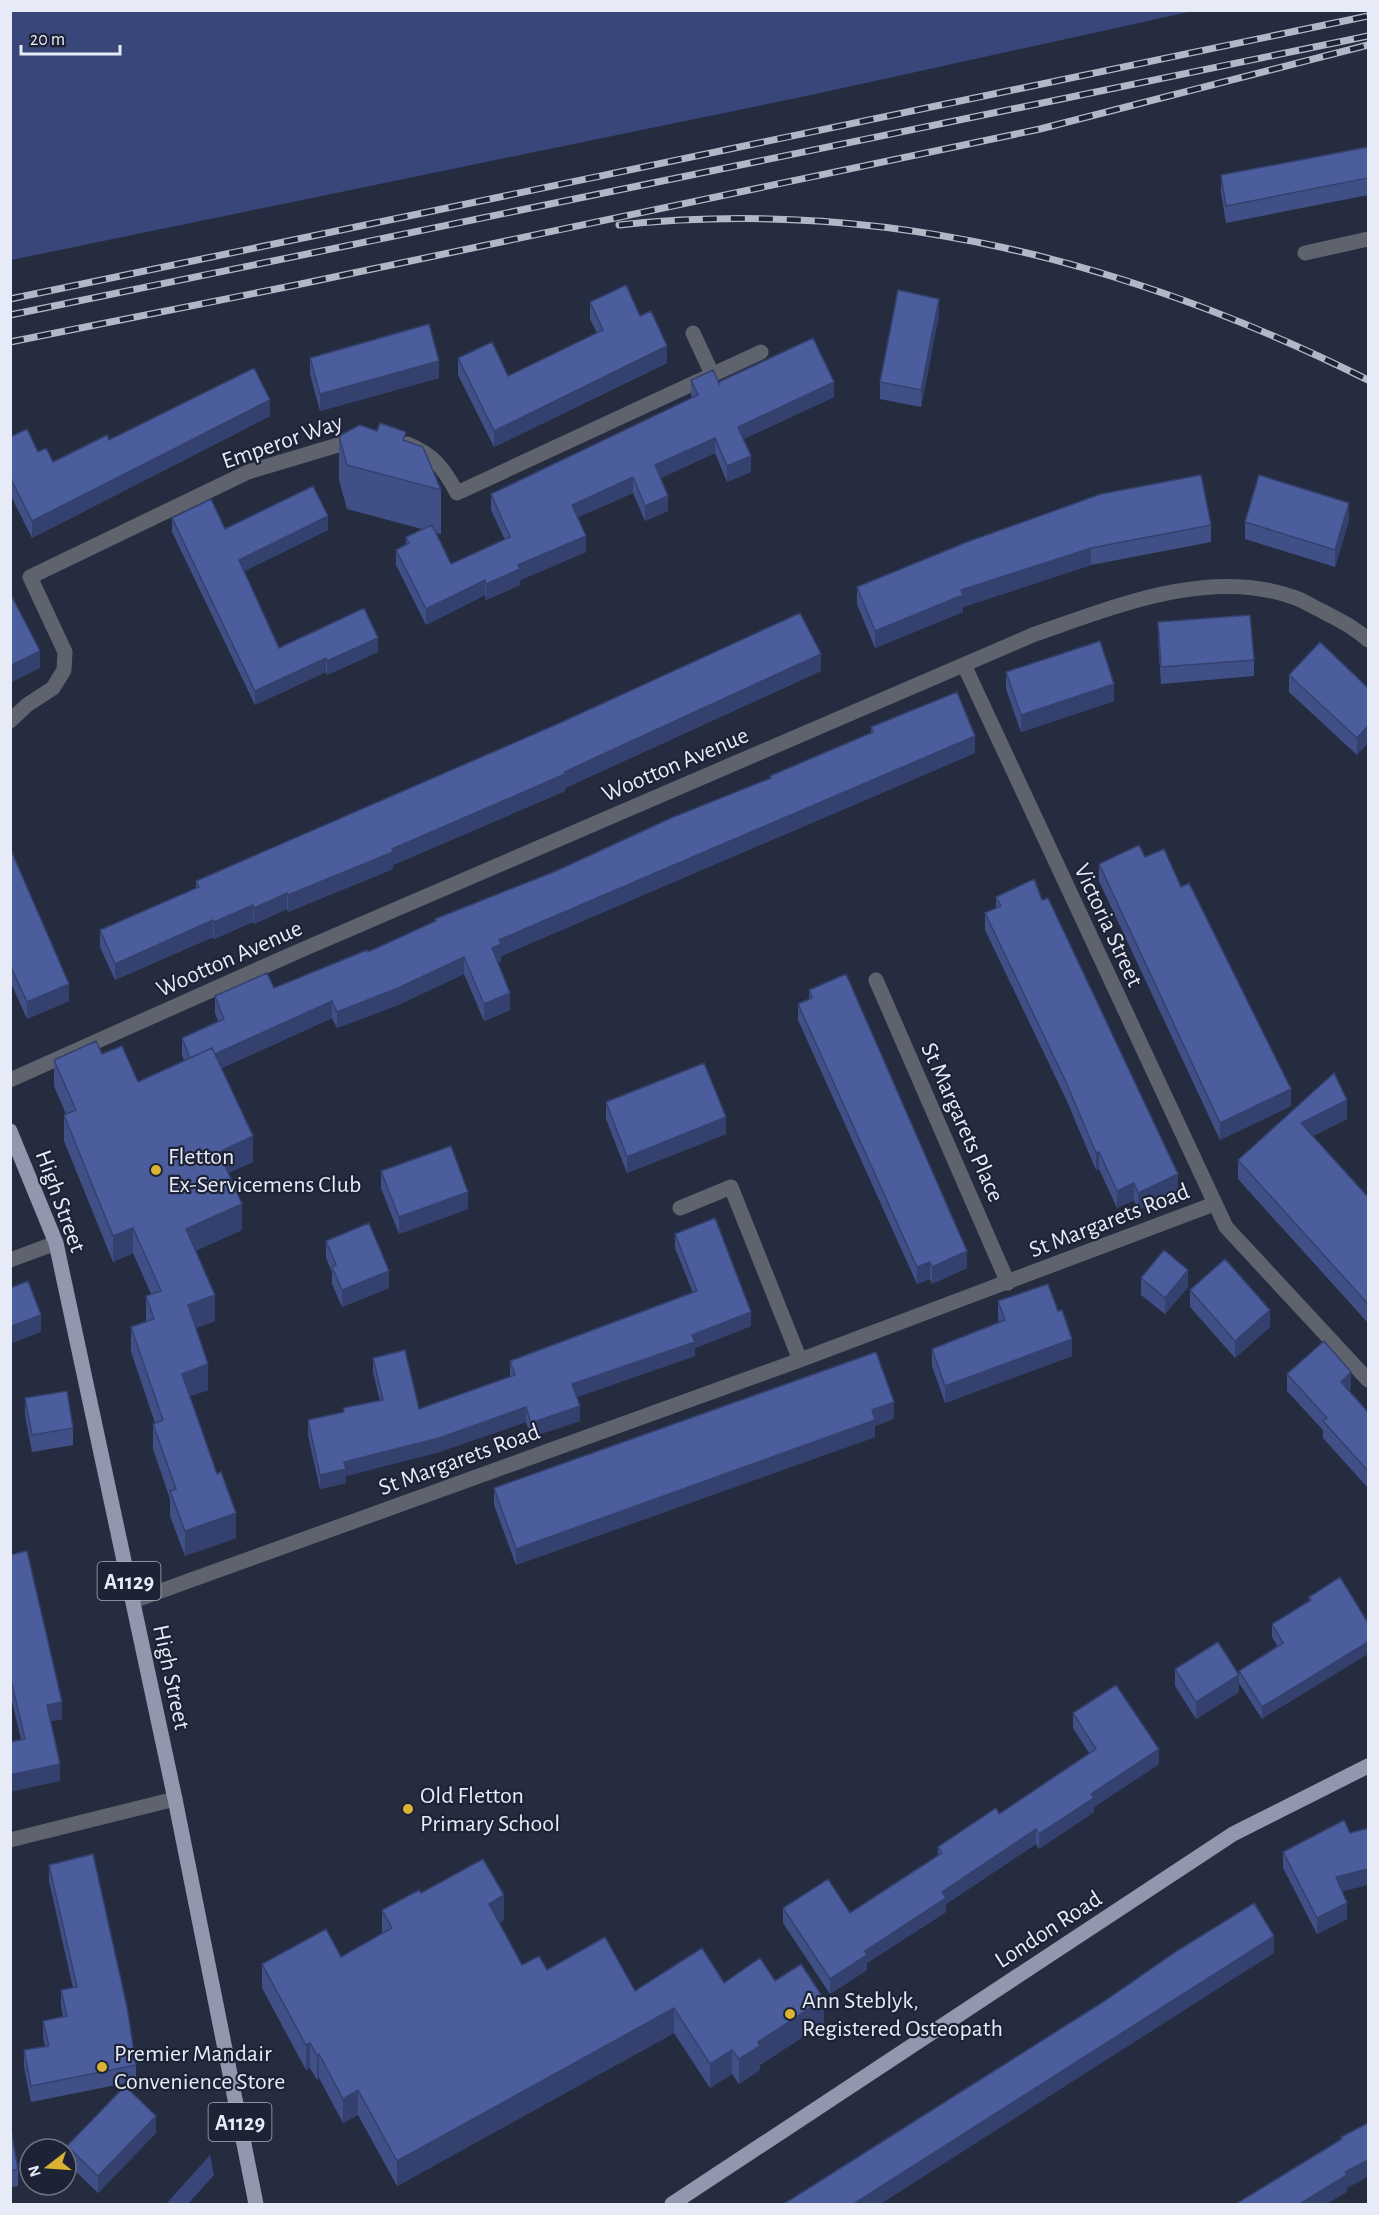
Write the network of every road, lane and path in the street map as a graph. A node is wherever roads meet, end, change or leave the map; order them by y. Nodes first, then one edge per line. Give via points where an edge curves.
1 (1368, 239) edge
2 (1305, 253) dead end
3 (693, 333) dead end
4 (761, 352) dead end
5 (712, 374) junction
6 (372, 435) edge
7 (389, 438) edge
8 (1368, 640) edge
9 (964, 665) junction
10 (10, 721) edge
11 (876, 980) dead end
12 (10, 1080) edge
13 (10, 1131) edge
14 (1214, 1204) junction
15 (680, 1208) dead end
16 (56, 1243) junction
17 (10, 1260) edge
18 (1008, 1282) junction
19 (800, 1360) junction
20 (1368, 1380) edge
21 (133, 1601) junction
22 (1368, 1766) edge
23 (175, 1799) junction
24 (10, 1840) edge
25 (256, 2205) edge
26 (672, 2205) edge

1 - 2 street
3 - 5 street
4 - 5 street
5 - 7 street via 457,493 443,467 423,450
6 - 10 street, Emperor Way via 248,472 30,577 65,652 64,670 53,687
8 - 9 street, Wootton Avenue via 1356,629 1293,597 1234,586 1178,592 1115,606 1035,634
9 - 12 street, Wootton Avenue via 298,951
9 - 14 street, Victoria Street
11 - 18 street, St Margarets Place
13 - 16 main road, High Street / A1129
14 - 18 street, St Margarets Road
14 - 20 street, St Margarets Road via 1226,1227
15 - 19 street via 731,1187
16 - 17 street
16 - 21 main road, High Street / A1129
18 - 19 street, St Margarets Road
19 - 21 street, St Margarets Road
21 - 23 main road, High Street / A1129
22 - 26 main road, London Road via 1233,1834
23 - 24 street
23 - 25 main road, High Street / A1129

